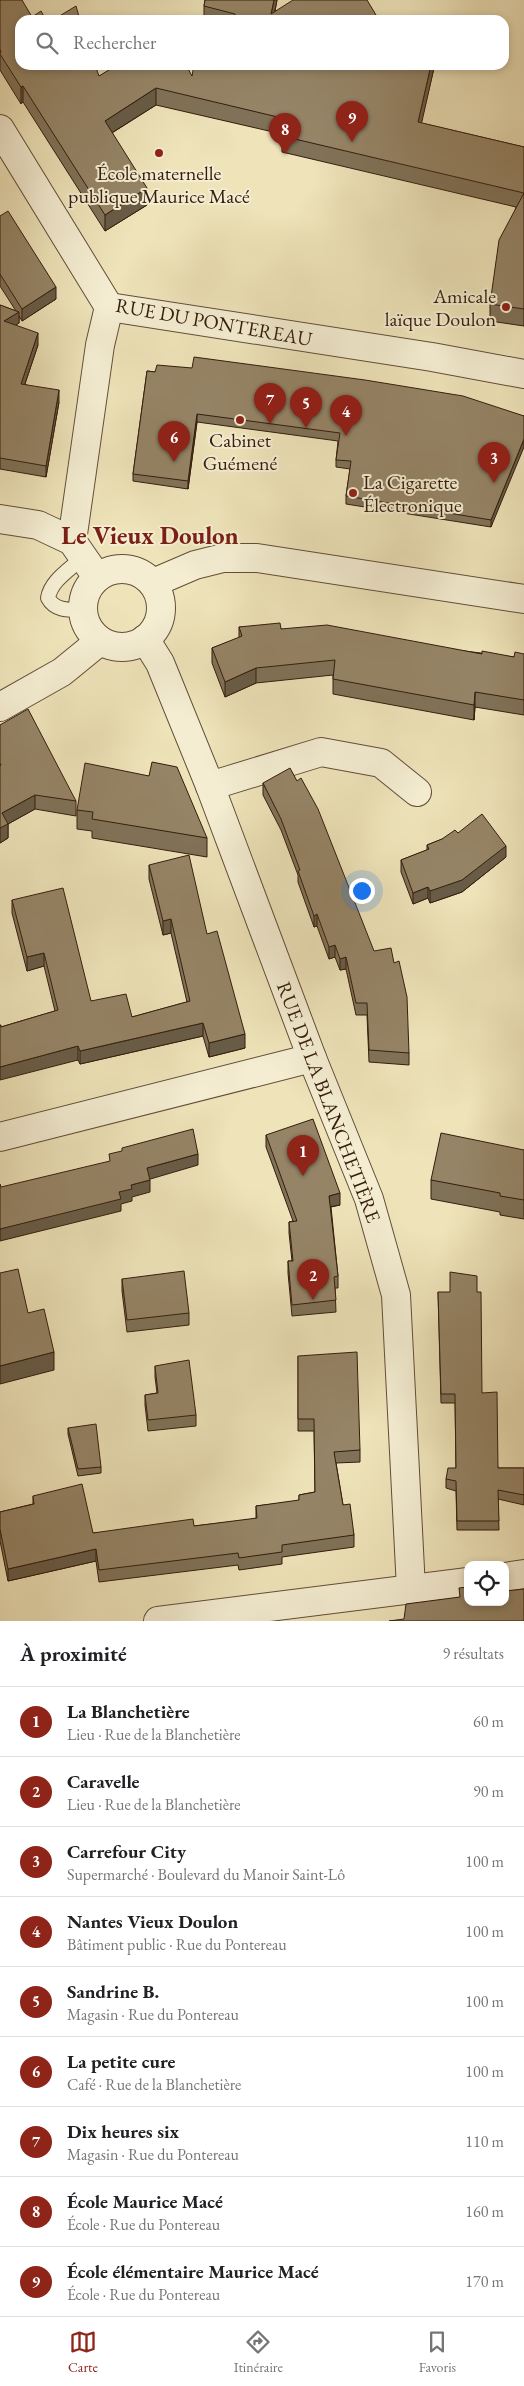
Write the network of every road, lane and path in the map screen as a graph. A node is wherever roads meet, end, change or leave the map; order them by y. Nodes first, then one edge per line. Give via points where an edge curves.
1 (0, 129) edge
2 (109, 307) junction
3 (524, 374) edge
4 (0, 519) edge
5 (84, 558) junction
6 (153, 583) junction
7 (524, 599) edge
8 (145, 639) junction
9 (100, 641) junction
10 (0, 707) edge
11 (210, 786) junction
12 (416, 792) dead end
13 (312, 1058) junction
14 (0, 1137) edge
15 (524, 1574) edge
16 (509, 1576) edge
17 (464, 1583) edge
18 (411, 1590) junction
19 (235, 1616) edge
20 (158, 1621) edge

1 - 2 street, RUE DU PONTEREAU
2 - 3 street, RUE DU PONTEREAU
2 - 5 street via 100,345
4 - 5 street via 38,525
5 - 6 street via 144,575
5 - 9 street via 87,588 82,610 86,624
6 - 7 street via 194,565 223,558 257,558
6 - 8 street via 160,597 160,612 156,627
8 - 9 street via 120,647
8 - 11 street, RUE DE LA BLANCHETIÈRE via 160,663
9 - 10 street via 62,672
11 - 12 street via 321,752 381,762
11 - 13 street, RUE DE LA BLANCHETIÈRE
13 - 14 street
13 - 18 street, RUE DE LA BLANCHETIÈRE via 369,1199 396,1294
15 - 16 street
17 - 18 street
18 - 19 street
19 - 20 street

